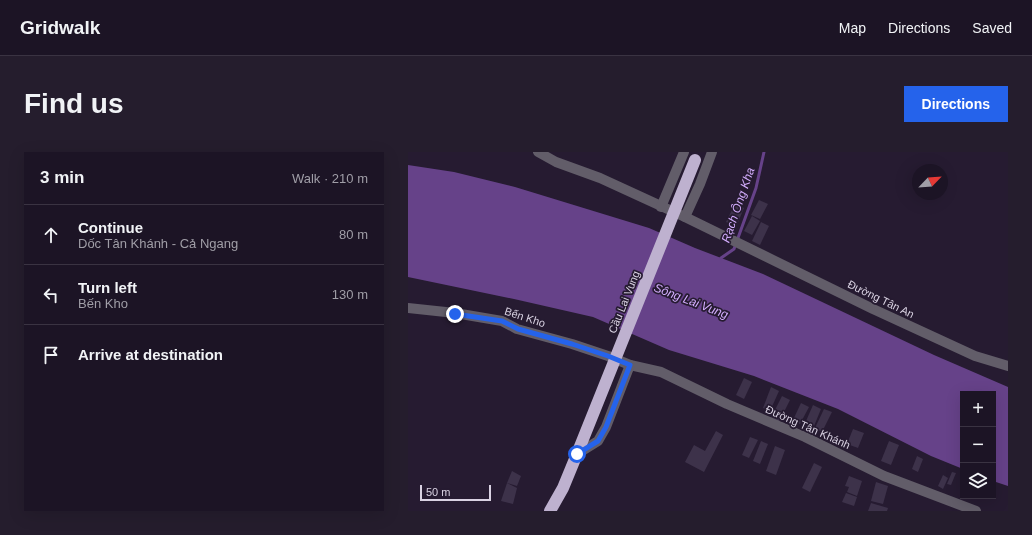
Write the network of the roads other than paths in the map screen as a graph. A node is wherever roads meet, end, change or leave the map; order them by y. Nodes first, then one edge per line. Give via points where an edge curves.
1 (538, 152) edge
2 (684, 152) edge
3 (712, 152) edge
4 (697, 156) edge
5 (662, 207) junction
6 (685, 217) junction
7 (408, 308) edge
8 (630, 365) junction
9 (1008, 366) edge
10 (577, 454) junction
11 (550, 511) edge
12 (976, 511) edge

1 - 5 street
2 - 5 street
3 - 6 street
4 - 10 highway, Cầu Lai Vung, bridge
5 - 6 street
6 - 9 street, Đường Tân An via 873,309 975,356
7 - 8 street, Bến Kho via 502,321 518,329 572,344
8 - 10 street via 598,441
8 - 12 street, Đường Tân Khánh via 661,372 884,476
10 - 11 highway, Cầu Lai Vung

